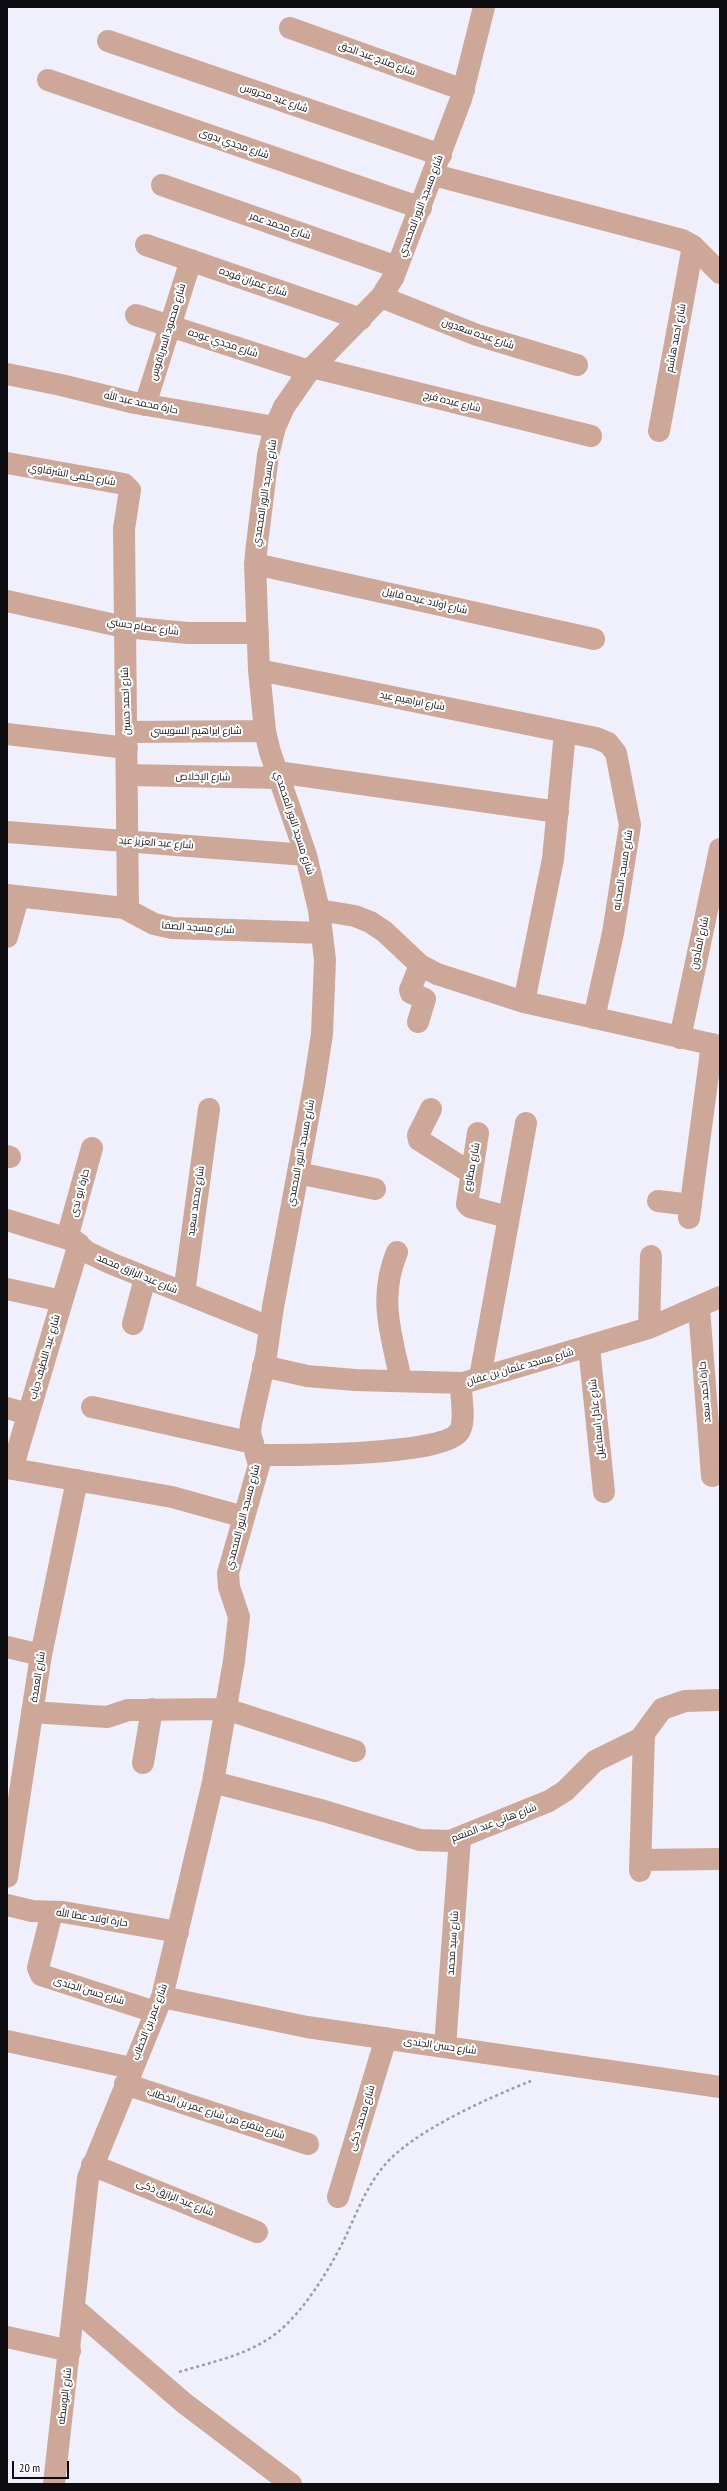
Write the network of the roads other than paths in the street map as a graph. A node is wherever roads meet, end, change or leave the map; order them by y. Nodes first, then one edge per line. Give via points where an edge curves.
1 (484, 7) edge
2 (290, 28) dead end
3 (108, 41) dead end
4 (48, 80) dead end
5 (464, 90) junction
6 (441, 155) junction
7 (434, 175) junction
8 (162, 185) dead end
9 (421, 208) junction
10 (146, 245) dead end
11 (706, 254) edge
12 (190, 260) junction
13 (397, 267) junction
14 (720, 273) edge
15 (381, 297) junction
16 (136, 315) dead end
17 (361, 319) junction
18 (170, 326) junction
19 (576, 364) dead end
20 (311, 369) junction
21 (7, 374) edge
22 (145, 405) junction
23 (275, 427) junction
24 (659, 431) dead end
25 (591, 436) dead end
26 (7, 463) edge
27 (131, 493) joint
28 (255, 564) junction
29 (7, 601) edge
30 (124, 627) junction
31 (258, 633) junction
32 (594, 639) dead end
33 (259, 670) junction
34 (265, 731) junction
35 (566, 732) junction
36 (7, 734) edge
37 (127, 740) junction
38 (127, 775) junction
39 (278, 775) junction
40 (558, 812) junction
41 (7, 832) edge
42 (128, 841) junction
43 (720, 849) edge
44 (306, 855) junction
45 (12, 897) edge
46 (128, 909) junction
47 (319, 910) junction
48 (322, 934) junction
49 (7, 937) edge
50 (420, 965) junction
51 (524, 1002) junction
52 (594, 1018) junction
53 (418, 1022) dead end
54 (680, 1038) junction
55 (716, 1045) edge
56 (209, 1109) dead end
57 (431, 1109) dead end
58 (712, 1110) edge
59 (526, 1123) dead end
60 (478, 1134) dead end
61 (92, 1148) dead end
62 (298, 1173) junction
63 (471, 1173) junction
64 (375, 1188) dead end
65 (658, 1201) dead end
66 (508, 1217) junction
67 (7, 1220) edge
68 (73, 1241) junction
69 (397, 1252) dead end
70 (651, 1256) dead end
71 (145, 1278) junction
72 (7, 1289) edge
73 (184, 1294) junction
74 (720, 1297) edge
75 (62, 1301) junction
76 (699, 1308) junction
77 (133, 1324) dead end
78 (269, 1326) junction
79 (649, 1328) junction
80 (589, 1347) junction
81 (264, 1366) junction
82 (401, 1380) junction
83 (472, 1380) junction
84 (92, 1407) dead end
85 (7, 1408) edge
86 (28, 1414) junction
87 (255, 1449) junction
88 (10, 1468) edge
89 (712, 1476) dead end
90 (77, 1480) junction
91 (604, 1492) dead end
92 (244, 1517) junction
93 (7, 1647) edge
94 (41, 1655) junction
95 (720, 1700) edge
96 (152, 1709) junction
97 (226, 1709) junction
98 (32, 1712) junction
99 (644, 1734) junction
100 (355, 1751) dead end
101 (143, 1763) dead end
102 (214, 1782) junction
103 (460, 1838) junction
104 (720, 1859) edge
105 (7, 1877) edge
106 (7, 1905) edge
107 (52, 1912) junction
108 (178, 1932) junction
109 (158, 2004) junction
110 (386, 2038) junction
111 (7, 2041) edge
112 (445, 2047) junction
113 (128, 2076) junction
114 (720, 2087) edge
115 (308, 2144) dead end
116 (92, 2164) junction
117 (338, 2197) dead end
118 (257, 2232) dead end
119 (74, 2308) junction
120 (7, 2337) edge
121 (70, 2351) junction
122 (54, 2484) edge
123 (291, 2484) edge

1 - 5 street, شارع مسجد النور المحمدي
2 - 5 street, شارع صلاح عبد الحق
3 - 6 street, شارع عيد محروس
4 - 9 street, شارع مجدي بدوى
5 - 6 street, شارع مسجد النور المحمدي
6 - 7 street, شارع مسجد النور المحمدي
7 - 9 street, شارع مسجد النور المحمدي
7 - 11 street via 682,240
8 - 13 street, شارع محمد عمر
9 - 13 street, شارع مسجد النور المحمدي
10 - 12 street, شارع عمران فوده
11 - 14 street
11 - 24 street, شارع احمد هاشم
12 - 17 street, شارع عمران فوده
12 - 18 street, شارع محمود السرياقوس
13 - 15 street, شارع مسجد النور المحمدي
15 - 17 street, شارع مسجد النور المحمدي
15 - 19 street, شارع عبده سعدون via 477,335
16 - 18 street, شارع مجدي عوده
17 - 20 street, شارع مسجد النور المحمدي
18 - 20 street, شارع مجدي عوده
18 - 22 street, شارع محمود السرياقوس
20 - 23 street, شارع مسجد النور المحمدي via 284,407
20 - 25 street, شارع عبده فرج
21 - 22 street, حارة محمد عبد الله
22 - 23 street, حارة محمد عبد الله
23 - 28 street, شارع مسجد النور المحمدي via 268,455
26 - 27 street, شارع حلمى الشرقاوي via 124,484
27 - 30 street, شارع احمد حسين via 124,529
28 - 31 street, شارع مسجد النور المحمدي
28 - 32 street, شارع اولاد عبده قابيل
29 - 30 street, شارع عصام حسني
30 - 31 street, شارع عصام حسني via 188,633
30 - 37 street, شارع احمد حسين
31 - 33 street, شارع مسجد النور المحمدي
33 - 34 street, شارع مسجد النور المحمدي
33 - 35 street, شارع ابراهيم عيد
34 - 37 street, شارع ابراهيم السويسي
34 - 39 street, شارع مسجد النور المحمدي
35 - 40 street
35 - 52 street, شارع مسجد الصحابه via 608,743 616,753 630,825 613,934
36 - 37 street, شارع ابراهيم السويسي
37 - 38 street, شارع احمد حسين
38 - 39 street, شارع الإخلاص
38 - 42 street, شارع احمد حسين
39 - 40 street, شارع الإخلاص
39 - 44 street, شارع مسجد النور المحمدي
40 - 51 street via 553,859
41 - 42 street, شارع عبد العزيز عيد
42 - 44 street, شارع عبد العزيز عيد
42 - 46 street, شارع احمد حسين
43 - 54 street, شارع المأذون
44 - 47 street, شارع مسجد النور المحمدي
45 - 46 street, شارع مسجد الصفا
45 - 49 street
46 - 48 street, شارع مسجد الصفا via 154,924 172,928
47 - 48 street, شارع مسجد النور المحمدي
47 - 50 street via 356,916 370,922 385,932
48 - 62 street, شارع مسجد النور المحمدي via 325,960 322,1034
50 - 51 street via 437,974
50 - 53 street via 410,990 411,993 425,999
51 - 52 street
52 - 54 street
54 - 55 street
55 - 58 street
56 - 73 street, شارع محمد سعيد
57 - 63 street via 418,1135 419,1140
58 - 65 street via 690,1212
59 - 66 street
60 - 63 street, شارع مطاوع
61 - 68 street, حارة ابو ندى
62 - 64 street
62 - 78 street, شارع مسجد النور المحمدي
63 - 66 street, شارع مطاوع via 467,1204
66 - 83 street
67 - 68 street, شارع عبد الرازق محمد
68 - 71 street, شارع عبد الرازق محمد via 87,1252
68 - 75 street, شارع عبد اللطيف دياب
69 - 82 street via 388,1279 386,1303
70 - 79 street
71 - 73 street, شارع عبد الرازق محمد
71 - 77 street
72 - 75 street
73 - 78 street, شارع عبد الرازق محمد
74 - 76 street, شارع مسجد عثمان بن عفان
75 - 86 street, شارع عبد اللطيف دياب
76 - 79 street, شارع مسجد عثمان بن عفان
76 - 89 street, حارة احمد سعد
78 - 81 street, شارع مسجد النور المحمدي
79 - 80 street, شارع مسجد عثمان بن عفان
80 - 83 street, شارع مسجد عثمان بن عفان
80 - 91 street, شارع عادل اسماعيل
81 - 82 street, شارع مسجد عثمان بن عفان via 307,1376
81 - 87 street, شارع مسجد النور المحمدي via 251,1423
82 - 83 street, شارع مسجد عثمان بن عفان
83 - 87 street via 461,1387 461,1428 455,1436 437,1444 325,1455
84 - 87 street
85 - 86 street
86 - 88 street, شارع عبد اللطيف دياب
87 - 92 street, شارع مسجد النور المحمدي via 258,1465
88 - 90 street
90 - 92 street via 172,1497
90 - 94 street, شارع العمدة
92 - 97 street, شارع مسجد النور المحمدي via 228,1573 229,1587 239,1617
93 - 94 street
94 - 98 street, شارع العمدة
95 - 99 street, شارع هاني عبد المنعم via 685,1701 662,1709
96 - 97 street
96 - 98 street via 128,1710 106,1717
96 - 101 street
97 - 100 street
97 - 102 street, شارع عمر بن الخطاب
98 - 105 street, شارع العمدة
99 - 103 street, شارع هاني عبد المنعم via 634,1743 595,1761 565,1791 549,1801
99 - 104 street via 640,1866
102 - 103 street, شارع هاني عبد المنعم via 420,1840 440,1842
102 - 108 street, شارع عمر بن الخطاب
103 - 112 street, شارع سيد محمد
106 - 107 street, حارة اولاد عطا الله via 32,1911
107 - 108 street, حارة اولاد عطا الله
107 - 109 street, شارع حسن الجندى via 38,1968 41,1975
108 - 109 street, شارع عمر بن الخطاب
109 - 110 street, شارع حسن الجندى
109 - 113 street, شارع عمر بن الخطاب
110 - 112 street, شارع حسن الجندى
110 - 117 street, شارع محمد ذكى
111 - 113 street, شارع متفرع من شارع عمر بن الخطاب
112 - 114 street, شارع حسن الجندى
113 - 115 street, شارع متفرع من شارع عمر بن الخطاب
113 - 116 street, شارع عمر بن الخطاب
116 - 118 street, شارع عبد الرازق ذكى
116 - 119 street, شارع عمر بن الخطاب via 83,2208
119 - 121 street, شارع البوسطه
119 - 123 street via 184,2403
120 - 121 street
121 - 122 street, شارع البوسطه

